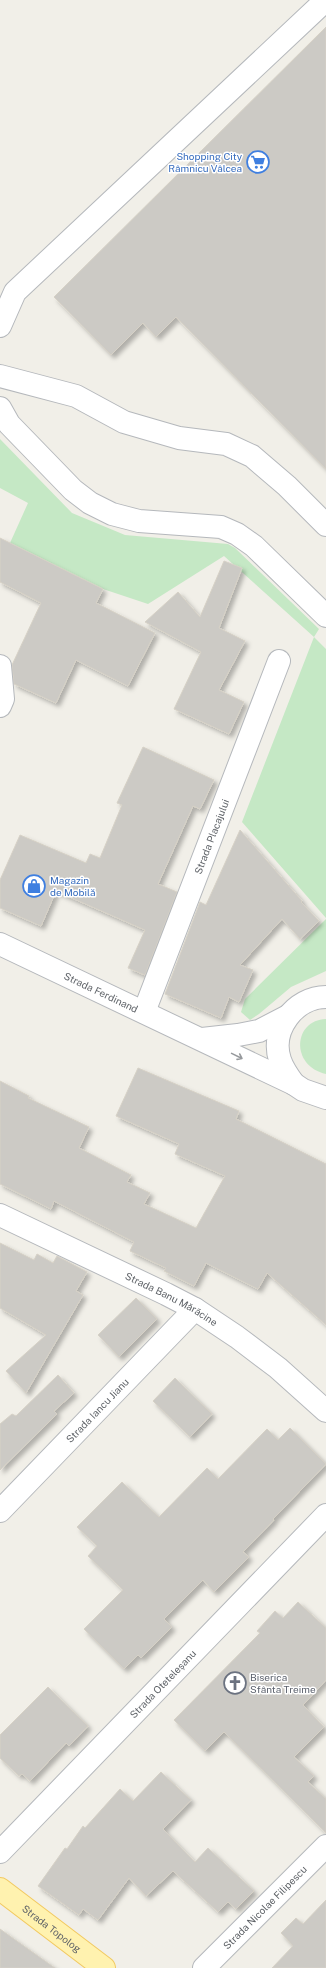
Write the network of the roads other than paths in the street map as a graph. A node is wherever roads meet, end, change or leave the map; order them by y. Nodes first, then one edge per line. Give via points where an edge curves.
1 (326, 0) edge
2 (0, 326) edge
3 (0, 376) edge
4 (0, 408) edge
5 (326, 525) edge
6 (326, 616) edge
7 (279, 661) dead end
8 (0, 666) edge
9 (0, 706) edge
10 (0, 944) edge
11 (324, 996) edge
12 (144, 1012) junction
13 (288, 1016) junction
14 (202, 1040) junction
15 (294, 1084) junction
16 (325, 1097) edge
17 (0, 1215) edge
18 (195, 1309) junction
19 (326, 1411) edge
20 (0, 1511) edge
21 (326, 1515) edge
22 (326, 1846) edge
23 (0, 1852) edge
24 (0, 1889) edge
25 (104, 1968) edge
26 (204, 1968) edge

1 - 2 street via 15,292
3 - 5 street via 76,396 124,422 179,438 226,444 252,456
4 - 6 street via 9,424 73,490 90,503 112,514 139,521 221,527 237,534 254,546
7 - 12 street, Strada Placajului
8 - 9 street via 3,699
10 - 12 street, Strada Ferdinand
11 - 13 street, Strada Ferdinand via 296,1007
12 - 14 street, Strada Ferdinand
13 - 14 street, Strada Ferdinand via 258,1031
13 - 15 street, Strada Ferdinand via 281,1029 279,1059
14 -> 15 street, Strada Ferdinand
15 - 16 street, Strada Ferdinand via 303,1090
17 - 18 street, Strada Banu Mărăcine
18 - 19 street, Strada Banu Mărăcine via 278,1368
18 - 20 street, Strada Iancu Jianu
21 - 23 street, Strada Oteteleșanu
22 - 26 street, Strada Nicolae Filipescu
24 - 25 main road, Strada Topolog

